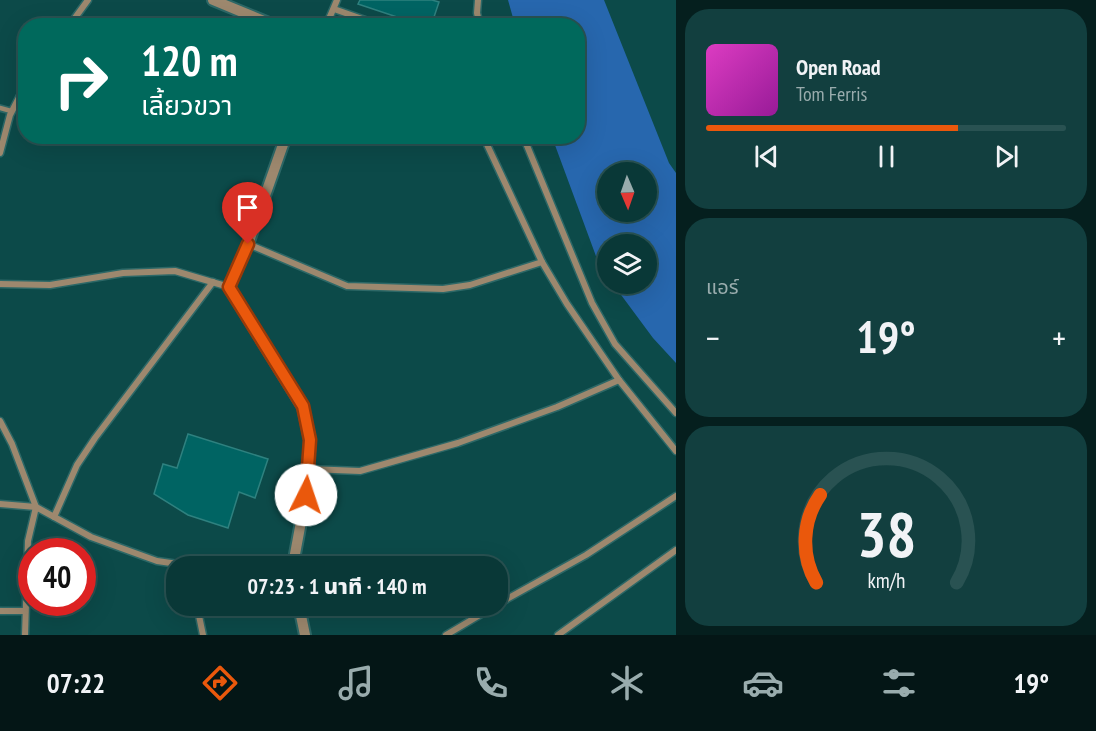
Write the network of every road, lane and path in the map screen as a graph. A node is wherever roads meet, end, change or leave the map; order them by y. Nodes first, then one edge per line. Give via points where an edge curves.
1 (88, 0) edge
2 (213, 0) edge
3 (337, 0) edge
4 (478, 0) edge
5 (334, 9) junction
6 (75, 18) edge
7 (257, 18) edge
8 (330, 18) edge
9 (359, 18) edge
10 (478, 18) edge
11 (18, 98) edge
12 (0, 108) edge
13 (11, 111) junction
14 (283, 144) edge
15 (487, 144) edge
16 (526, 144) edge
17 (0, 153) edge
18 (248, 244) junction
19 (542, 262) junction
20 (213, 282) junction
21 (0, 284) edge
22 (229, 287) junction
23 (619, 380) junction
24 (676, 412) edge
25 (0, 421) edge
26 (676, 451) edge
27 (308, 469) junction
28 (676, 496) edge
29 (0, 504) edge
30 (36, 507) junction
31 (54, 516) junction
32 (29, 538) edge
33 (676, 550) edge
34 (295, 556) edge
35 (166, 562) edge
36 (508, 598) edge
37 (0, 611) edge
38 (18, 611) edge
39 (25, 616) edge
40 (199, 616) edge
41 (301, 616) edge
42 (478, 616) edge
43 (25, 635) edge
44 (203, 635) edge
45 (305, 635) edge
46 (446, 635) edge
47 (558, 635) edge

1 - 6 street
2 - 7 street
3 - 5 street
4 - 10 street
5 - 8 street
5 - 9 street
11 - 13 street
12 - 13 lane
13 - 17 street
14 - 18 street
15 - 19 street
16 - 24 street via 592,303 615,344
18 - 19 street via 347,286 443,289 470,285
18 - 22 street
19 - 23 street
20 - 21 street via 175,271 123,273 50,285
20 - 22 street
20 - 31 street via 95,438 77,465
22 - 27 street via 303,406 310,440
23 - 26 street
23 - 27 street via 458,443 360,471
25 - 30 street
27 - 34 street
28 - 36 street via 586,555
29 - 30 street
30 - 31 street
30 - 32 street
31 - 35 street via 91,537
33 - 47 street
37 - 38 street
39 - 43 street
40 - 44 street
41 - 45 street
42 - 46 street

